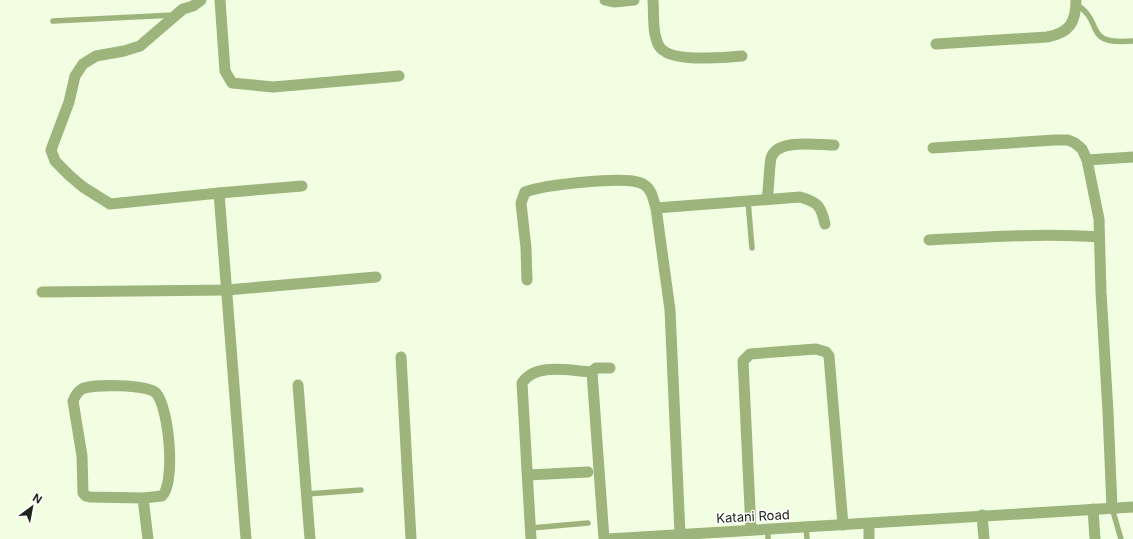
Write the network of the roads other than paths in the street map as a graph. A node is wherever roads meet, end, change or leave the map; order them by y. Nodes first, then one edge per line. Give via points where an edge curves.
1 (201, 0) edge
2 (220, 0) edge
3 (605, 0) edge
4 (634, 0) edge
5 (653, 0) edge
6 (1076, 2) edge
7 (175, 15) junction
8 (53, 21) dead end
9 (1133, 41) edge
10 (936, 44) dead end
11 (742, 56) dead end
12 (399, 76) dead end
13 (834, 145) dead end
14 (933, 148) dead end
15 (1133, 157) edge
16 (1087, 160) junction
17 (302, 186) dead end
18 (219, 193) junction
19 (767, 199) junction
20 (748, 200) junction
21 (656, 208) junction
22 (825, 224) dead end
23 (1099, 237) junction
24 (929, 240) dead end
25 (752, 248) dead end
26 (376, 277) dead end
27 (528, 280) dead end
28 (227, 290) junction
29 (42, 292) dead end
30 (401, 357) dead end
31 (610, 368) dead end
32 (592, 372) junction
33 (298, 385) dead end
34 (588, 472) dead end
35 (528, 475) junction
36 (361, 490) dead end
37 (307, 494) junction
38 (143, 498) junction
39 (1133, 507) edge
40 (1112, 508) junction
41 (1093, 509) junction
42 (982, 515) junction
43 (588, 523) dead end
44 (869, 524) junction
45 (843, 525) junction
46 (806, 527) junction
47 (751, 530) junction
48 (531, 534) edge
49 (680, 534) junction
50 (768, 534) edge
51 (705, 536) edge
52 (657, 537) edge
53 (148, 539) edge
54 (246, 539) edge
55 (310, 539) edge
56 (411, 539) edge
57 (604, 539) edge
58 (608, 539) edge
59 (807, 539) edge
60 (869, 539) edge
61 (984, 539) edge
62 (1095, 539) edge
63 (1121, 539) edge

1 - 7 street
2 - 12 street via 225,71 232,83 273,87
3 - 4 street
5 - 11 street via 655,34 659,46 667,54 684,58
6 - 9 lane via 1086,12 1095,32 1103,39
6 - 10 street via 1074,18 1061,35
7 - 8 lane
7 - 18 street via 140,46 96,56 83,64 75,76 69,102 53,142 52,157 83,187 110,204
13 - 19 street via 787,145 774,152
14 - 16 street via 1068,140 1082,149
15 - 16 street
16 - 23 street via 1099,219
17 - 18 street
18 - 28 street
19 - 20 street
19 - 22 street via 800,197 812,200 822,210
20 - 21 street
20 - 25 lane
21 - 27 street via 651,192 643,184 632,181 565,185 525,192 521,203
21 - 49 street via 670,310
23 - 24 street via 1004,236
23 - 40 street
26 - 28 street
28 - 29 street
28 - 54 street
30 - 56 street
31 - 32 street via 596,368
32 - 35 street via 544,370 527,376 522,383
32 - 57 street
33 - 37 street
34 - 35 street
35 - 48 street
36 - 37 lane
37 - 55 street
38 - 38 street via 90,497 83,492 82,456 73,401 75,395 83,389 130,385 147,388 156,393 163,406 170,450 168,488 162,496
38 - 53 street
39 - 40 street, Katani Road
40 - 41 street, Katani Road
40 - 63 lane
41 - 42 street, Katani Road
41 - 62 street
42 - 44 street, Katani Road
42 - 61 street
43 - 48 lane
44 - 45 street, Katani Road
44 - 60 street
45 - 46 street, Katani Road
45 - 47 street via 829,356 826,352 816,349 750,354 743,361
46 - 50 street, Katani Road
46 - 59 lane
47 - 50 street, Katani Road
47 - 51 street, Katani Road
49 - 51 street, Katani Road
49 - 52 street, Katani Road
52 - 58 street, Katani Road

